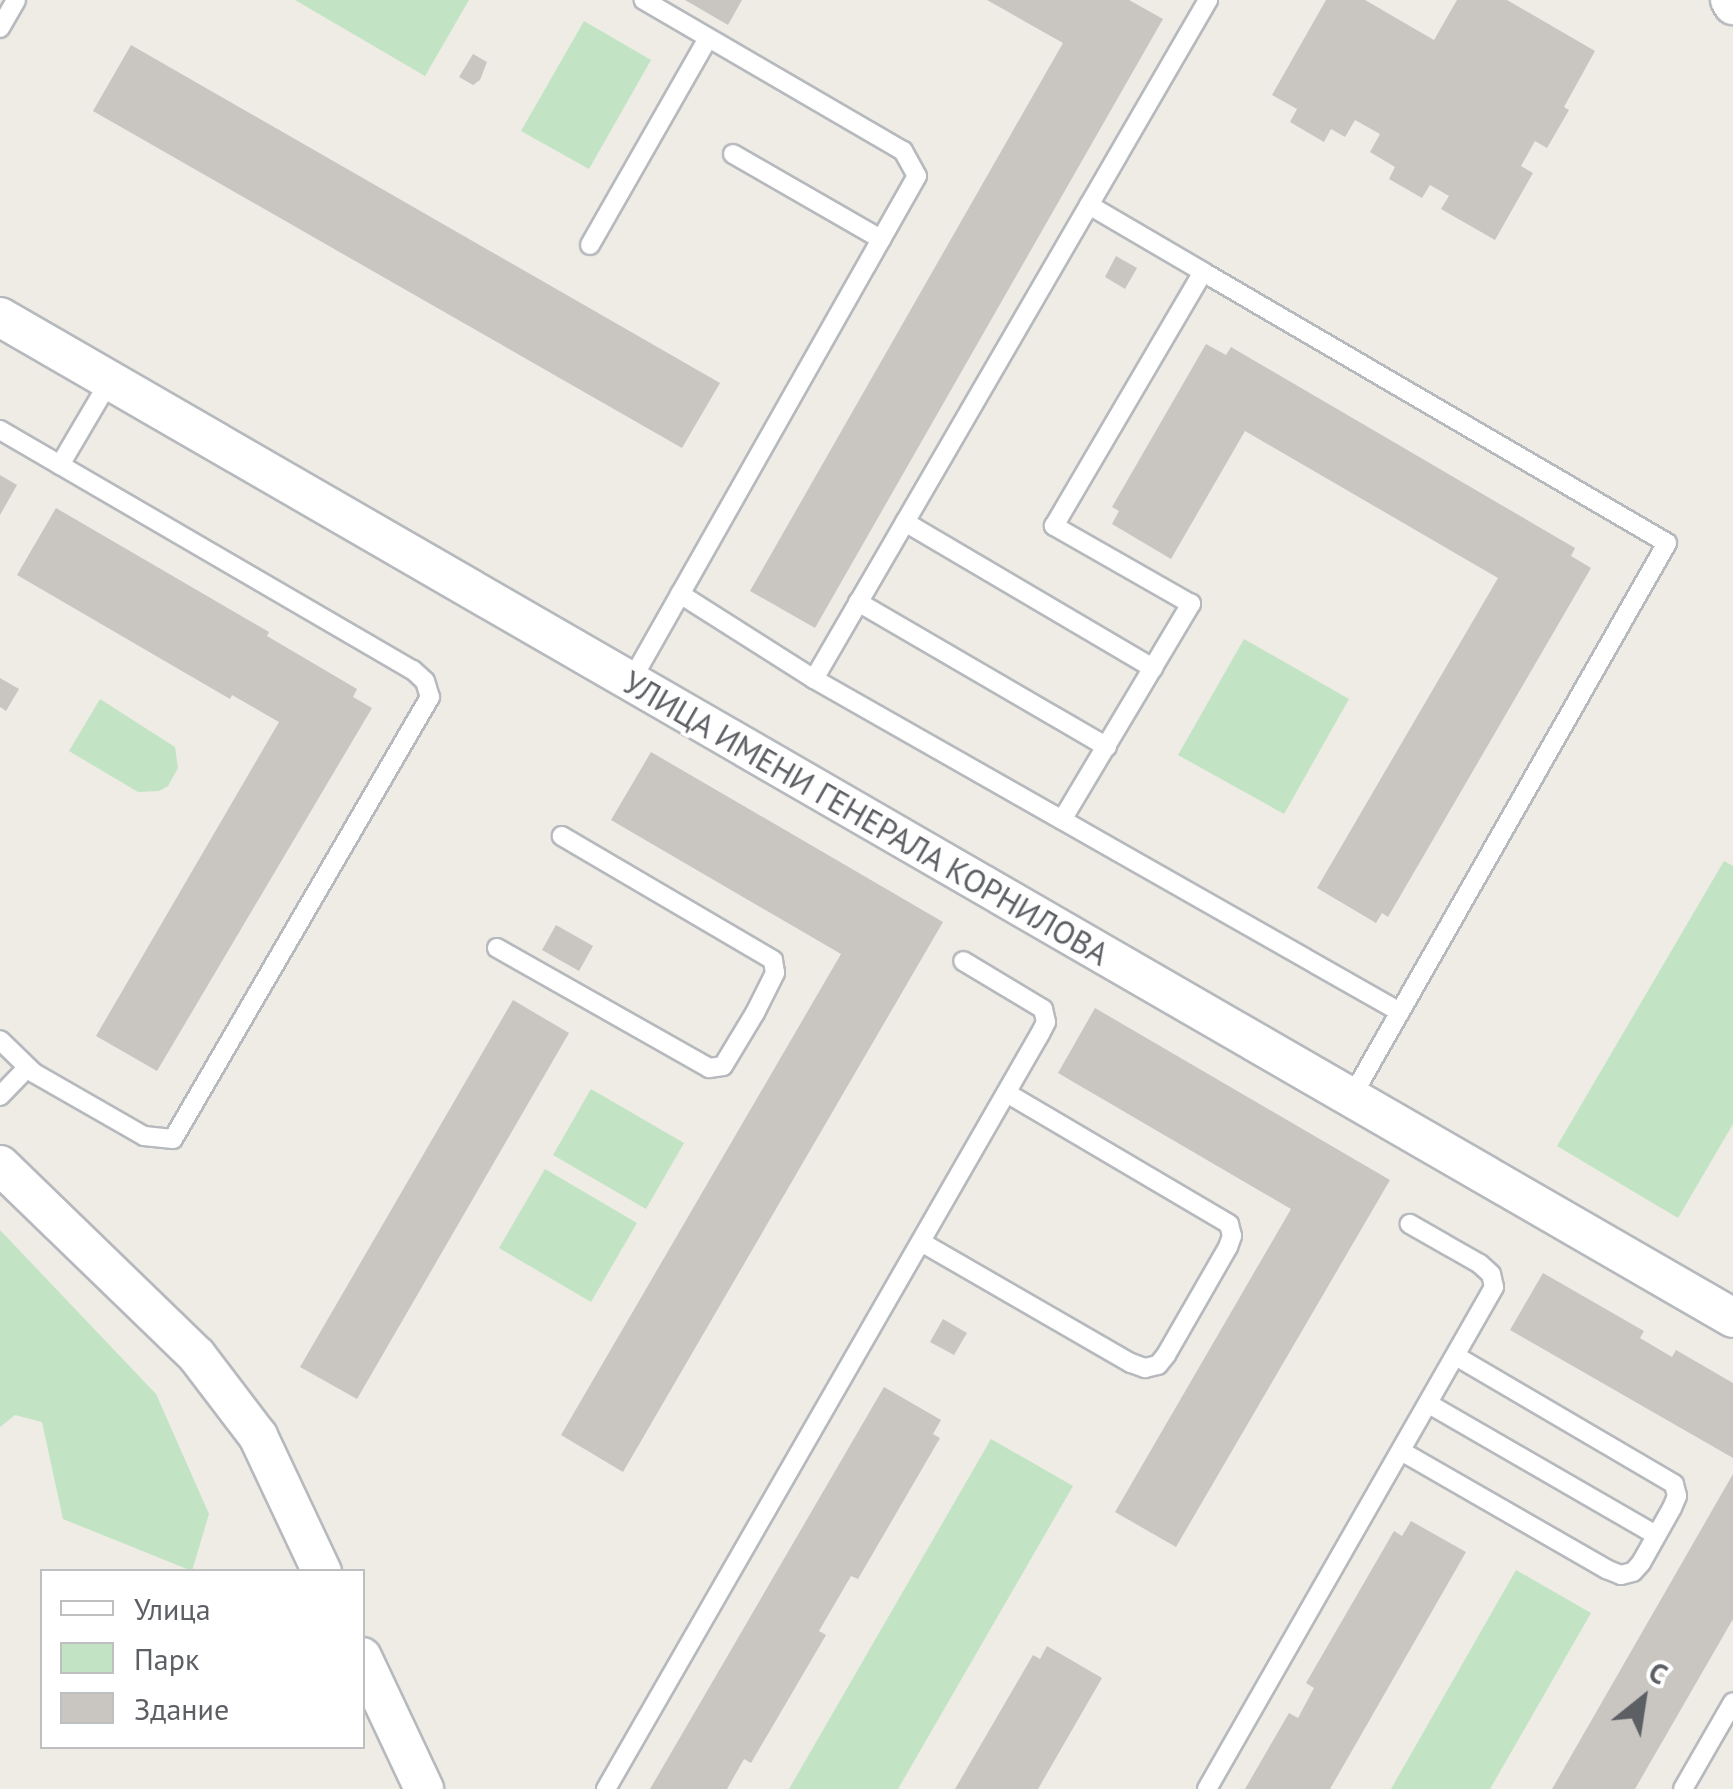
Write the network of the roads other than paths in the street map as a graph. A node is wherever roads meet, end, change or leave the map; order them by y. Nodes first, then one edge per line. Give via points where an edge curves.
1 (16, 0) edge
2 (644, 0) edge
3 (1208, 0) edge
4 (0, 28) edge
5 (708, 38) junction
6 (733, 154) dead end
7 (1089, 205) junction
8 (881, 239) junction
9 (590, 245) dead end
10 (1202, 272) junction
11 (0, 317) edge
12 (110, 380) junction
13 (0, 430) edge
14 (60, 465) junction
15 (904, 522) junction
16 (680, 594) junction
17 (858, 602) junction
18 (1153, 668) junction
19 (814, 679) junction
20 (631, 681) junction
21 (1107, 747) junction
22 (1062, 820) junction
23 (562, 836) dead end
24 (497, 948) dead end
25 (963, 961) dead end
26 (1400, 1012) junction
27 (0, 1040) edge
28 (28, 1066) junction
29 (1006, 1093) junction
30 (0, 1096) edge
31 (1351, 1098) junction
32 (0, 1165) edge
33 (1410, 1224) dead end
34 (920, 1242) junction
35 (1733, 1318) edge
36 (1456, 1356) junction
37 (1428, 1404) junction
38 (1402, 1451) junction
39 (1656, 1535) junction
40 (321, 1569) edge
41 (365, 1664) edge
42 (1733, 1702) edge
43 (424, 1789) edge
44 (606, 1789) edge
45 (1206, 1789) edge
46 (1683, 1789) edge

1 - 4 lane
2 - 5 lane
3 - 7 lane
5 - 8 lane via 903,151 916,176
5 - 9 lane
6 - 8 lane
7 - 10 lane
7 - 15 lane
8 - 16 lane
10 - 18 lane via 1054,526 1190,604
10 - 26 lane via 1668,544
11 - 12 street, УЛИЦА ИМЕНИ ГЕНЕРАЛА КОРНИЛОВА
12 - 14 lane
12 - 20 street, УЛИЦА ИМЕНИ ГЕНЕРАЛА КОРНИЛОВА
13 - 14 lane
14 - 28 lane via 413,670 430,697 172,1139 144,1136
15 - 17 lane
15 - 18 lane
16 - 19 lane
16 - 20 lane
17 - 19 lane
17 - 21 lane
18 - 21 lane
19 - 22 lane
20 - 31 street, УЛИЦА ИМЕНИ ГЕНЕРАЛА КОРНИЛОВА
21 - 22 lane
22 - 26 lane
23 - 24 lane via 763,952 773,960 771,984 722,1066 709,1068
25 - 29 lane via 1043,1009 1046,1022
26 - 31 lane
27 - 28 lane
28 - 30 lane
29 - 34 lane
29 - 34 lane via 1229,1224 1228,1248 1174,1342 1158,1365 1131,1363
31 - 35 street, УЛИЦА ИМЕНИ ГЕНЕРАЛА КОРНИЛОВА
32 - 40 street via 197,1356 258,1436
33 - 36 lane via 1490,1274 1494,1287
34 - 44 lane
36 - 37 lane
36 - 39 lane via 1674,1484 1676,1496
37 - 38 lane
37 - 39 lane
38 - 39 lane via 1621,1575 1633,1572
38 - 45 lane
41 - 43 street
42 - 46 lane

